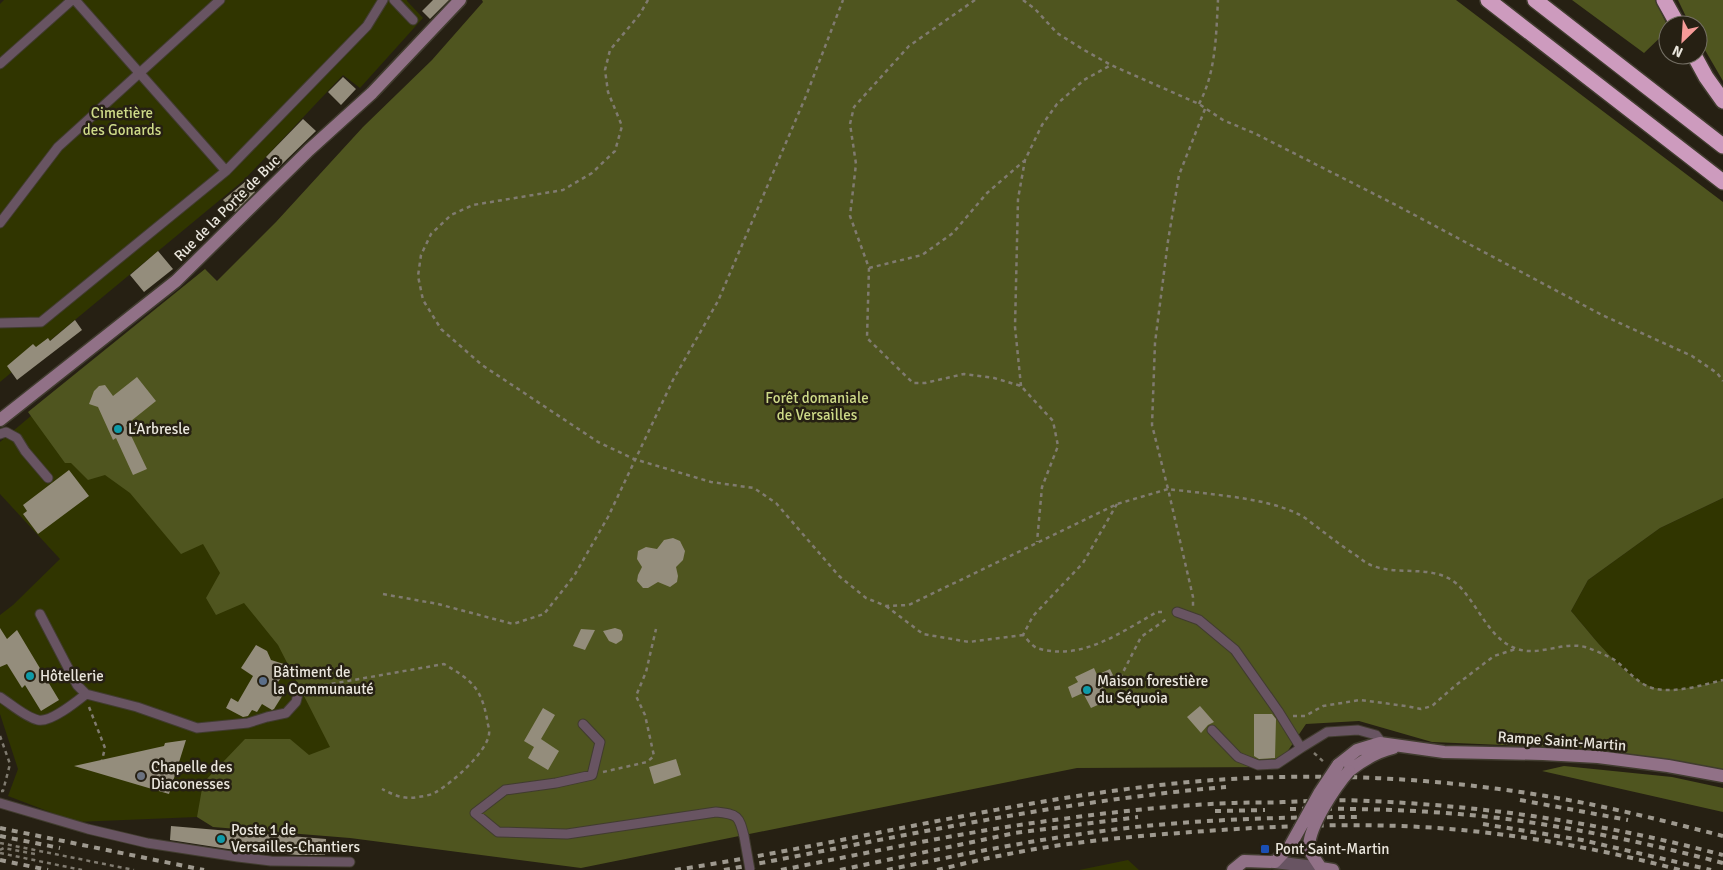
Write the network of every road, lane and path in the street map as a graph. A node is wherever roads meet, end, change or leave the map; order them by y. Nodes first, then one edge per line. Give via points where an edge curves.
1 (74, 0) edge
2 (220, 0) edge
3 (383, 0) edge
4 (394, 0) edge
5 (460, 0) edge
6 (648, 0) edge
7 (843, 0) edge
8 (975, 0) edge
9 (1023, 0) edge
10 (1218, 0) edge
11 (1488, 0) edge
12 (1535, 0) edge
13 (1664, 0) edge
14 (1672, 15) edge
15 (413, 20) dead end
16 (0, 64) edge
17 (1111, 65) junction
18 (1700, 65) edge
19 (139, 72) junction
20 (1723, 101) edge
21 (1199, 104) junction
22 (1205, 109) junction
23 (1723, 146) edge
24 (1025, 160) junction
25 (226, 171) junction
26 (1723, 182) edge
27 (0, 223) edge
28 (869, 268) junction
29 (0, 323) edge
30 (1723, 381) edge
31 (1021, 386) junction
32 (0, 420) edge
33 (0, 434) edge
34 (634, 460) junction
35 (48, 478) dead end
36 (1168, 490) junction
37 (1117, 504) junction
38 (1037, 542) junction
39 (383, 594) dead end
40 (1193, 597) dead end
41 (886, 606) junction
42 (1177, 612) junction
43 (40, 614) dead end
44 (656, 629) dead end
45 (1023, 635) junction
46 (1516, 649) junction
47 (1120, 678) dead end
48 (1723, 680) edge
49 (300, 690) joint
50 (86, 694) junction
51 (0, 697) edge
52 (90, 711) dead end
53 (1281, 716) junction
54 (583, 724) dead end
55 (1212, 730) dead end
56 (0, 736) edge
57 (1304, 746) junction
58 (1381, 747) junction
59 (102, 760) dead end
60 (1340, 769) junction
61 (592, 775) junction
62 (1723, 776) edge
63 (0, 790) edge
64 (382, 790) dead end
65 (0, 803) edge
66 (0, 842) edge
67 (36, 850) junction
68 (0, 851) edge
69 (33, 854) junction
70 (34, 859) junction
71 (350, 862) dead end
72 (1275, 862) junction
73 (1327, 869) edge
74 (82, 870) edge
75 (134, 870) edge
76 (750, 870) edge
77 (1233, 870) edge

1 - 16 lane
1 - 19 lane
2 - 19 lane
3 - 25 lane via 367,26
4 - 15 lane
5 - 32 street, Rue de la Porte de Buc via 372,93 176,281
6 - 34 path via 610,50 605,70 608,92 622,126 615,150 592,173 563,190 473,205 451,215 431,234 421,255 418,276 423,300 441,328 482,365 598,442
7 - 34 path via 806,96 718,301 673,380
8 - 28 path via 910,46 854,107 850,124 856,164 850,216
9 - 17 path via 1057,33
10 - 21 path via 1211,73
11 - 26 highway
12 - 23 highway
13 - 14 highway
17 - 21 path
17 - 24 path via 1084,80 1057,104 1042,124
18 - 20 highway
19 - 25 lane
19 - 27 lane via 58,147
21 - 22 path
22 - 30 path via 1449,232 1602,315 1692,356
22 - 36 path via 1179,175 1156,343 1152,425
24 - 28 path via 988,193 946,239 922,255
24 - 31 path via 1018,199 1015,327
25 - 29 lane via 41,322
28 - 31 path via 867,338 912,383 964,374
31 - 38 path via 1053,420 1058,446 1042,487
33 - 35 lane via 6,432 17,438
34 - 39 path via 604,526 574,576 544,614 513,624 438,604
34 - 41 path via 711,482 754,488 776,503 839,576 866,598
36 - 37 path
36 - 40 path
36 - 46 path via 1270,505 1298,514 1371,566 1390,571 1435,572 1452,580 1490,630
37 - 38 path
37 - 45 path via 1083,563 1033,616
38 - 41 path via 909,605
41 - 45 path via 922,634 969,642
42 - 45 path via 1156,612 1097,645 1066,652 1036,648
42 - 47 path via 1141,637
42 - 53 lane via 1200,620 1235,650
43 - 50 lane via 77,685
44 - 61 path via 646,672 636,696 645,715 654,756 647,762
46 - 48 path via 1583,647 1613,659 1641,684 1656,689 1700,686
46 - 53 path via 1494,656 1432,706 1421,710 1360,700 1323,706 1305,716
49 - 50 lane via 296,702 286,713 248,723 197,728 137,707
49 - 64 path via 444,664 464,676 478,690 489,734 481,752 469,766 435,793 417,798 401,798
50 - 51 lane via 50,718 39,720
52 - 59 path via 105,748
53 - 57 lane
54 - 61 lane via 600,742
55 - 57 lane via 1238,757 1258,765 1277,764
56 - 63 path via 10,764 3,791
57 - 58 lane via 1327,732 1358,730 1376,735
57 - 60 path
58 - 60 street, Rampe Saint-Martin via 1357,750
58 - 62 street, Rampe Saint-Martin via 1598,757
60 - 72 street, Rampe Saint-Martin, bridge via 1320,792 1290,846
60 - 73 street, Rampe Saint-Martin, bridge via 1333,793 1311,831 1309,846 1311,853
61 - 76 lane, bridge via 505,790 474,813 498,832 567,834 716,812 734,815 740,819
65 - 71 lane via 147,843 238,858
66 - 67 path
67 - 69 path
67 - 75 path
68 - 69 path via 4,848
68 - 70 path
69 - 70 path
70 - 74 path
72 - 73 street
72 - 77 street via 1244,860

